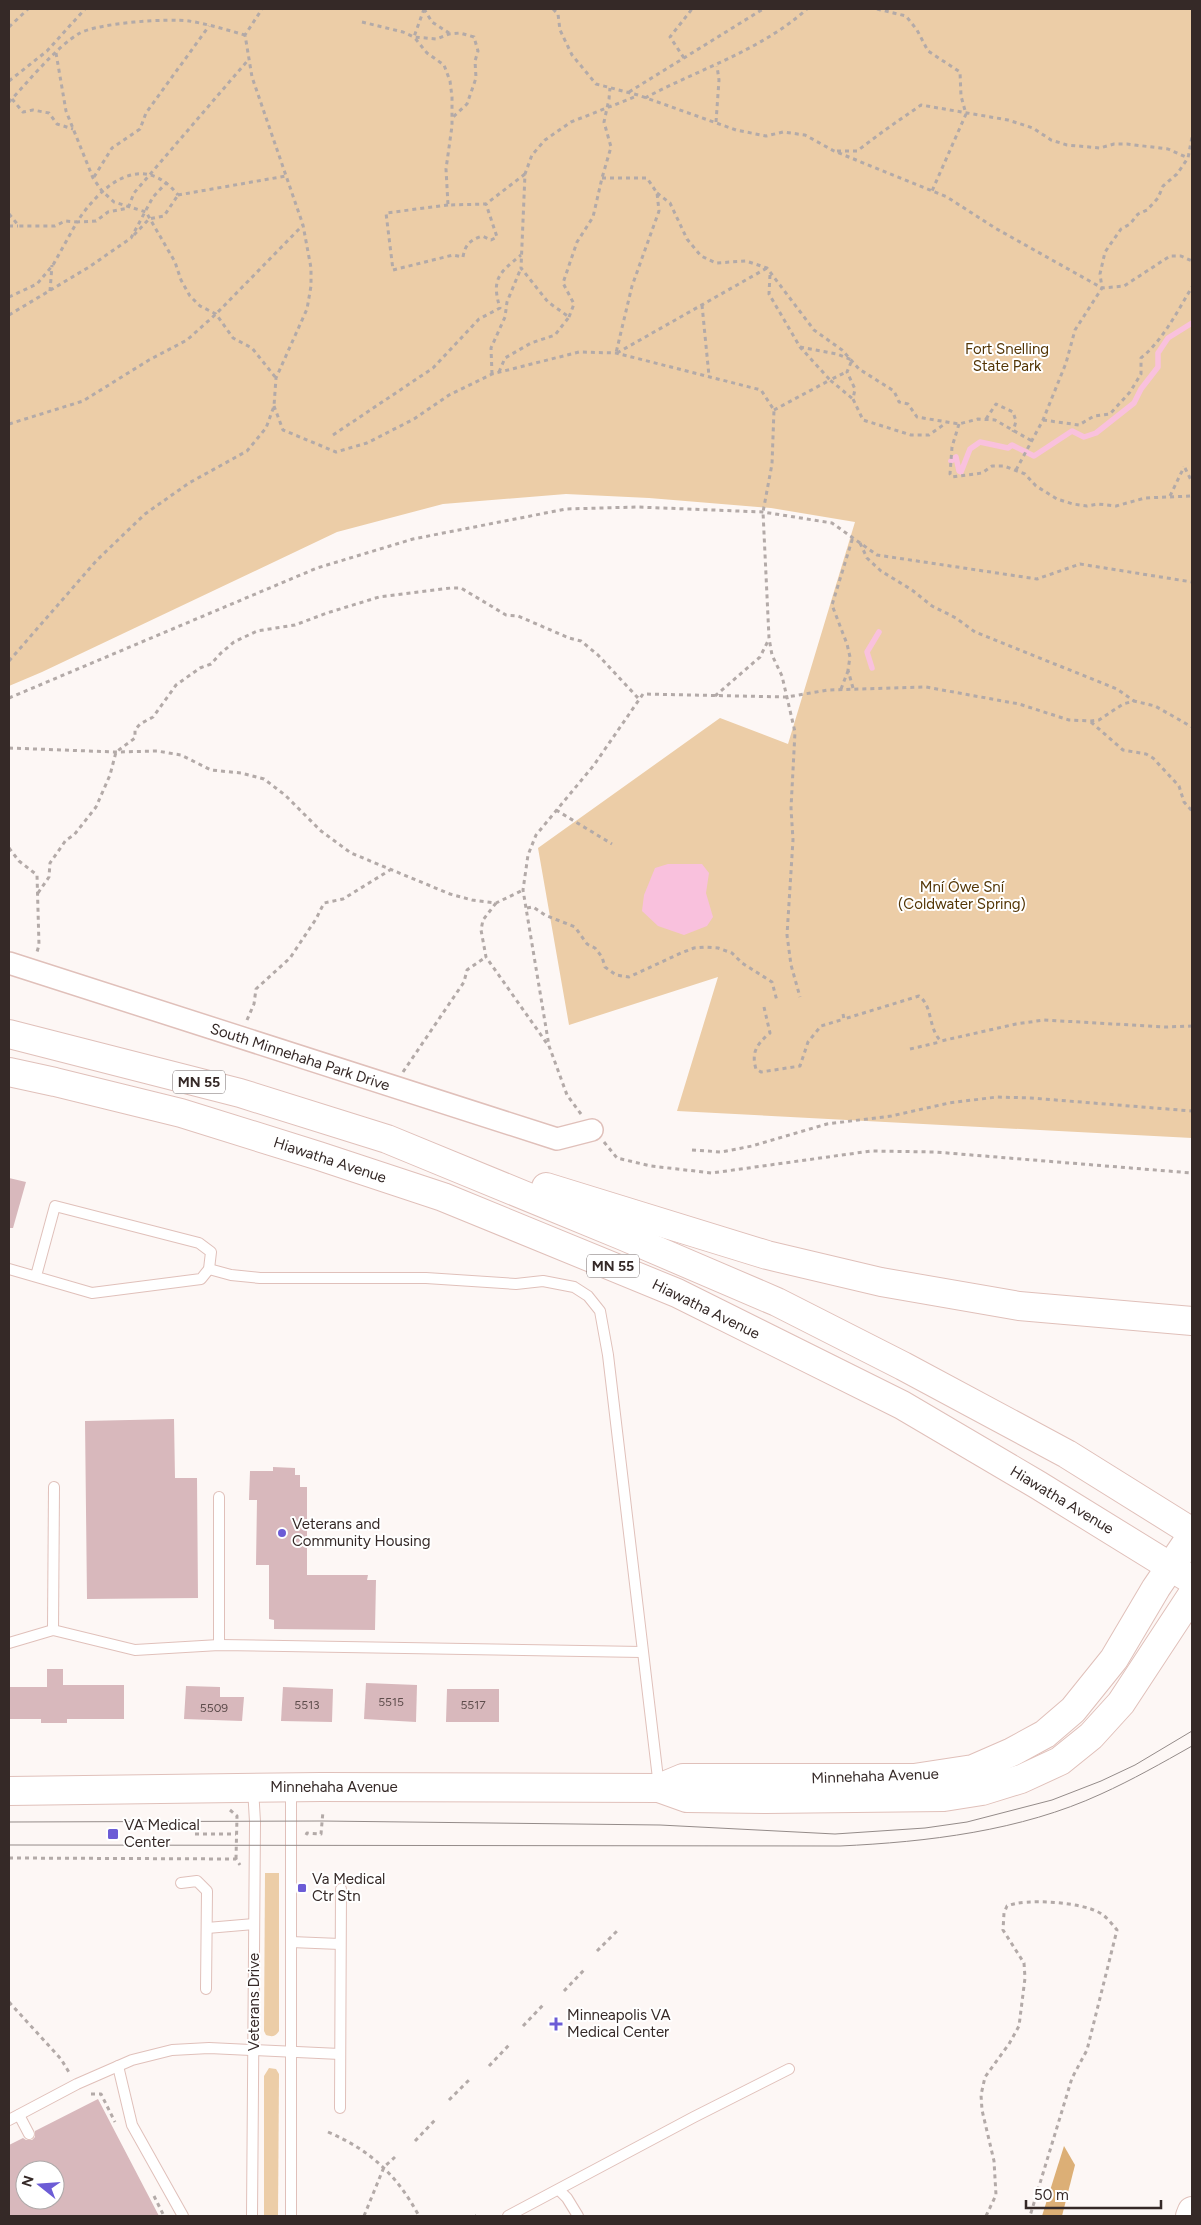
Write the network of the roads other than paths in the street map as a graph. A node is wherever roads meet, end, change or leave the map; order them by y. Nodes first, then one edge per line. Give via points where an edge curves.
1 (9, 963) edge
2 (9, 1034) edge
3 (9, 1072) edge
4 (592, 1130) road end
5 (387, 1139) junction
6 (9, 1269) edge
7 (209, 1269) junction
8 (36, 1276) junction
9 (1192, 1321) edge
10 (54, 1487) dead end
11 (219, 1498) dead end
12 (1192, 1532) edge
13 (1192, 1535) edge
14 (1182, 1574) edge
15 (1192, 1595) edge
16 (53, 1630) junction
17 (9, 1643) edge
18 (219, 1646) junction
19 (642, 1652) junction
20 (253, 1788) junction
21 (291, 1788) junction
22 (659, 1788) junction
23 (9, 1791) edge
24 (181, 1883) dead end
25 (341, 1889) dead end
26 (254, 1924) junction
27 (207, 1928) junction
28 (290, 1942) junction
29 (340, 1944) junction
30 (206, 1989) dead end
31 (254, 2050) junction
32 (290, 2052) junction
33 (340, 2054) junction
34 (118, 2066) junction
35 (790, 2069) dead end
36 (340, 2108) dead end
37 (19, 2115) junction
38 (9, 2120) edge
39 (29, 2134) dead end
40 (559, 2190) junction
41 (1192, 2211) edge
42 (183, 2216) edge
43 (252, 2216) edge
44 (291, 2216) edge
45 (508, 2216) edge
46 (578, 2216) edge
47 (1190, 2216) edge

1 - 4 street, South Minnehaha Park Drive via 557,1139
2 - 5 main road, MN 55 via 240,1092
3 - 14 main road, Hiawatha Avenue / MN 55 via 181,1113 443,1197 677,1293 902,1406 1038,1484
5 - 9 main road, MN 55 via 767,1255 881,1282 1018,1306
5 - 12 main road via 777,1302 1068,1454
6 - 8 lane
7 - 8 lane via 201,1279 92,1293
7 - 8 lane via 211,1252 199,1243 55,1206
7 - 19 lane via 260,1278 426,1278 516,1284 543,1281 574,1287 588,1296 600,1311 608,1355
10 - 16 lane
11 - 18 lane
13 - 14 main road, Minnehaha Avenue
14 - 22 main road, Minnehaha Avenue via 1156,1588 1114,1659 1073,1710 1045,1734 973,1769 914,1778 683,1778
15 - 22 main road, Minnehaha Avenue via 1121,1703 1090,1736 1060,1761 1021,1778 982,1791 944,1797 687,1798
16 - 17 lane
16 - 18 lane via 135,1650
18 - 19 lane
19 - 22 lane
20 - 21 main road, Minnehaha Avenue
20 - 23 main road, Minnehaha Avenue
20 - 26 lane, Veterans Drive
21 - 22 main road, Minnehaha Avenue
21 - 28 lane
24 - 27 lane via 197,1880 207,1891
25 - 29 lane
26 - 27 lane
26 - 31 lane, Veterans Drive
27 - 30 lane
28 - 29 lane
28 - 32 lane
29 - 33 lane
31 - 32 lane
31 - 34 lane via 172,2050
31 - 43 lane, Veterans Drive
32 - 33 lane
32 - 44 lane
33 - 36 lane
34 - 37 lane
34 - 42 lane via 132,2125
35 - 40 lane
37 - 38 lane
37 - 39 lane
40 - 45 lane
40 - 46 lane via 568,2198
41 - 47 main road

